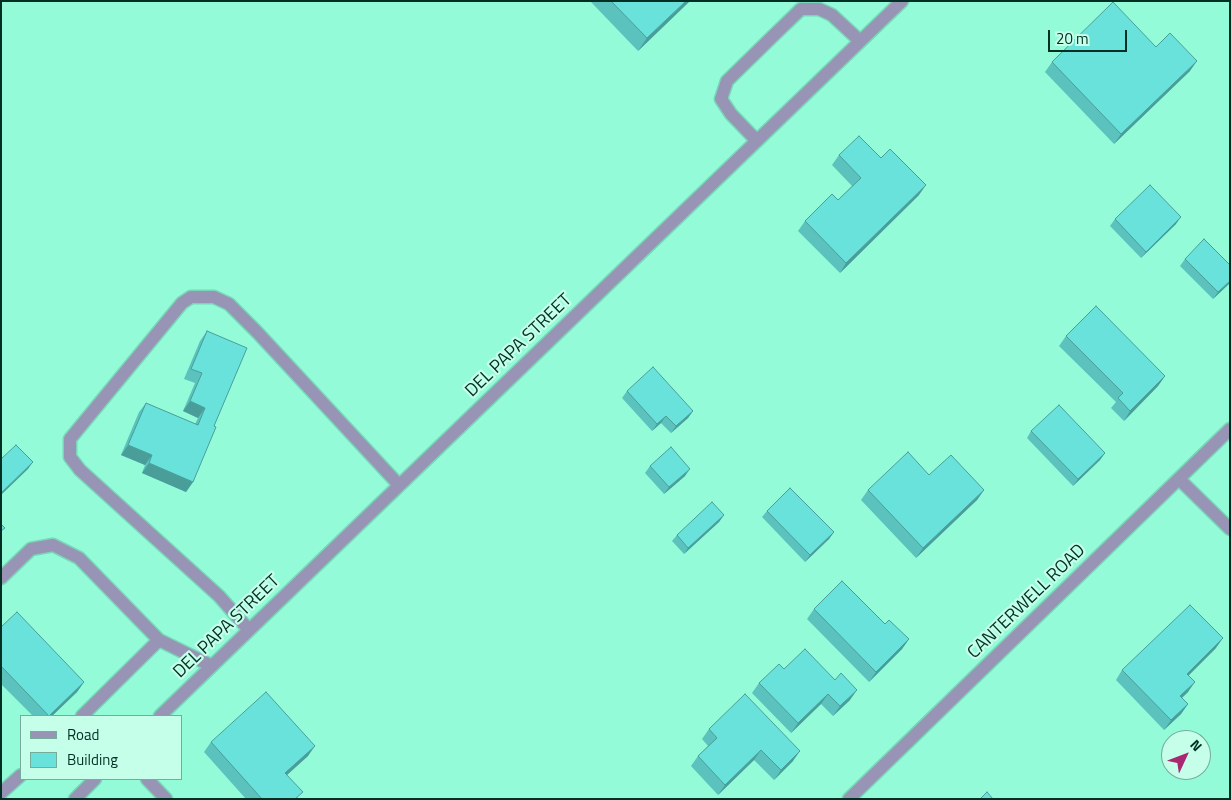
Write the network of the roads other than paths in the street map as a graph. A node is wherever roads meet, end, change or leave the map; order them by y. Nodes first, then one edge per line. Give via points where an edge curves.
1 (902, 1) edge
2 (860, 41) junction
3 (757, 141) junction
4 (1230, 430) edge
5 (1179, 479) junction
6 (400, 485) junction
7 (1230, 529) edge
8 (1, 578) edge
9 (249, 630) junction
10 (159, 640) junction
11 (212, 666) junction
12 (83, 715) edge
13 (161, 715) edge
14 (20, 776) edge
15 (94, 780) edge
16 (148, 780) edge
17 (1, 793) edge
18 (74, 799) edge
19 (166, 799) edge
20 (849, 799) edge

1 - 2 street, DEL PAPA STREET
2 - 3 street, DEL PAPA STREET
2 - 3 street via 832,15 819,8 801,9 772,37 727,81 721,99
3 - 6 street, DEL PAPA STREET
4 - 5 street, CANTERWELL ROAD
5 - 7 street
5 - 20 street, CANTERWELL ROAD
6 - 9 street, DEL PAPA STREET
6 - 9 street via 230,304 214,297 192,297 182,303 70,439 70,457 80,470 219,596
8 - 10 street via 31,549 53,545 79,558
9 - 11 street, DEL PAPA STREET
10 - 11 street
10 - 12 street
11 - 13 street, DEL PAPA STREET
14 - 17 street
15 - 18 street
16 - 19 street

